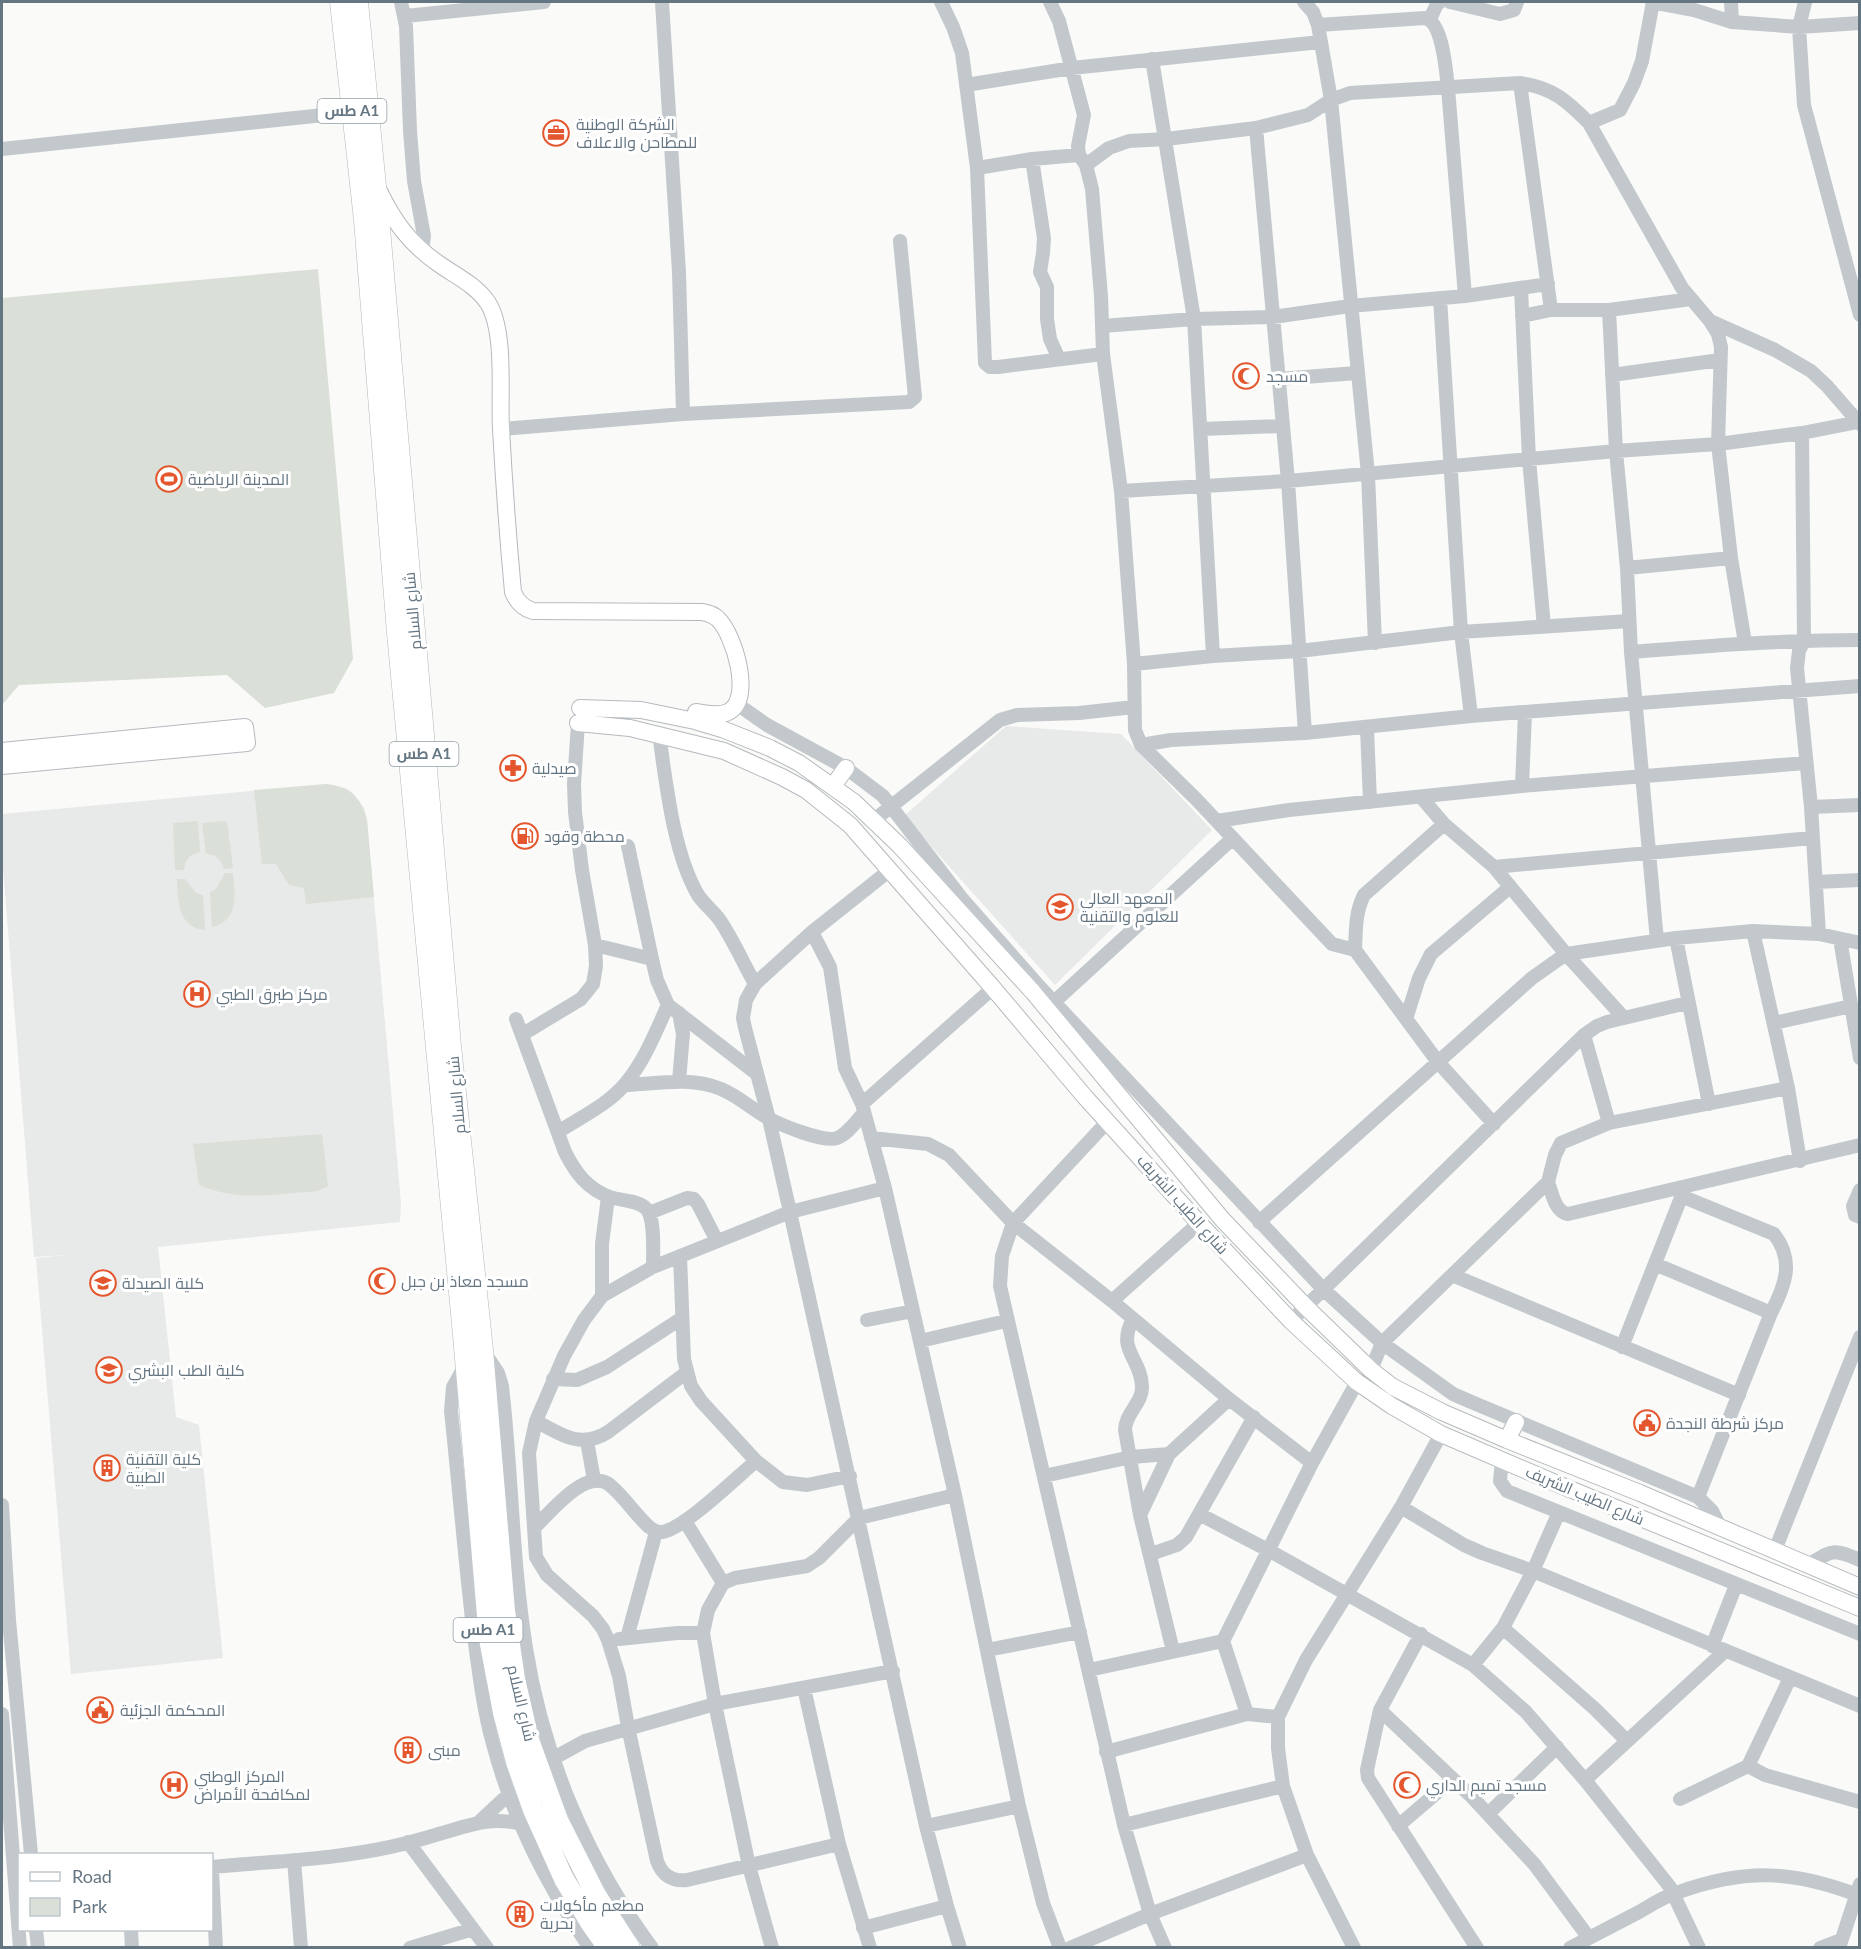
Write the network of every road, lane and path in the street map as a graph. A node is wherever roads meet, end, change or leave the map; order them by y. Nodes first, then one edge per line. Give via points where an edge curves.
1 (340, 2) edge
2 (358, 2) edge
3 (544, 2) edge
4 (662, 2) edge
5 (941, 2) edge
6 (1050, 2) edge
7 (1304, 2) edge
8 (1440, 2) edge
9 (1450, 2) edge
10 (1517, 2) edge
11 (1652, 2) edge
12 (1731, 2) edge
13 (1805, 2) edge
14 (402, 5) edge
15 (1430, 19) junction
16 (1732, 22) junction
17 (1860, 23) edge
18 (1318, 25) junction
19 (1799, 27) junction
20 (1320, 42) junction
21 (1152, 59) junction
22 (1072, 68) junction
23 (1520, 83) junction
24 (966, 85) junction
25 (1448, 88) junction
26 (1331, 100) junction
27 (352, 112) junction
28 (1589, 123) junction
29 (1256, 128) junction
30 (1166, 139) junction
31 (2, 149) edge
32 (1032, 159) junction
33 (1082, 160) junction
34 (977, 168) junction
35 (376, 184) junction
36 (372, 219) junction
37 (900, 241) dead end
38 (422, 251) junction
39 (1548, 284) junction
40 (1521, 289) junction
41 (1465, 296) junction
42 (1440, 298) junction
43 (1691, 299) junction
44 (1350, 306) junction
45 (1551, 310) junction
46 (1609, 310) junction
47 (1860, 315) edge
48 (1522, 316) junction
49 (1273, 317) junction
50 (1194, 319) junction
51 (1710, 321) junction
52 (1102, 326) junction
53 (1103, 354) junction
54 (1059, 359) junction
55 (1720, 360) junction
56 (1357, 373) junction
57 (1612, 375) junction
58 (1278, 379) junction
59 (683, 414) junction
60 (1859, 423) edge
61 (1281, 426) junction
62 (501, 429) junction
63 (1202, 429) junction
64 (1802, 433) junction
65 (1719, 444) junction
66 (1616, 451) junction
67 (1529, 459) junction
68 (1450, 466) junction
69 (1368, 474) junction
70 (1288, 481) junction
71 (1204, 486) junction
72 (1120, 491) junction
73 (1731, 558) junction
74 (1627, 568) junction
75 (1629, 621) junction
76 (1544, 627) junction
77 (1461, 632) junction
78 (1804, 640) junction
79 (1860, 640) edge
80 (1375, 643) junction
81 (1745, 643) junction
82 (1299, 651) junction
83 (1631, 652) junction
84 (1213, 656) junction
85 (1134, 664) junction
86 (1860, 686) edge
87 (1800, 690) junction
88 (737, 704) junction
89 (1635, 704) junction
90 (1134, 707) junction
91 (663, 714) junction
92 (1525, 714) junction
93 (579, 715) junction
94 (1471, 716) junction
95 (1367, 728) junction
96 (659, 734) junction
97 (1305, 734) junction
98 (1141, 746) junction
99 (2, 751) edge
100 (1806, 763) junction
101 (2, 766) edge
102 (846, 768) junction
103 (1642, 777) junction
104 (833, 786) junction
105 (1522, 786) junction
106 (1422, 797) junction
107 (1370, 802) junction
108 (891, 805) junction
109 (1860, 805) edge
110 (1812, 807) junction
111 (874, 820) junction
112 (1217, 821) junction
113 (1444, 824) junction
114 (1233, 838) junction
115 (1812, 838) junction
116 (628, 846) dead end
117 (1648, 854) junction
118 (1494, 867) junction
119 (891, 870) junction
120 (1860, 880) edge
121 (1816, 882) junction
122 (1510, 887) junction
123 (1753, 931) junction
124 (812, 932) junction
125 (1819, 934) junction
126 (1676, 938) junction
127 (1840, 939) junction
128 (1657, 941) junction
129 (1860, 944) edge
130 (595, 945) junction
131 (1355, 950) junction
132 (1566, 954) junction
133 (652, 959) junction
134 (1013, 971) junction
135 (755, 984) junction
136 (993, 988) junction
137 (1033, 992) junction
138 (1054, 1002) junction
139 (1687, 1003) junction
140 (1851, 1006) junction
141 (674, 1009) junction
142 (1015, 1013) junction
143 (1624, 1018) junction
144 (516, 1019) dead end
145 (1406, 1019) junction
146 (1774, 1023) junction
147 (523, 1034) junction
148 (1584, 1035) junction
149 (1860, 1058) edge
150 (1438, 1062) junction
151 (758, 1074) junction
152 (679, 1081) junction
153 (625, 1085) junction
154 (1788, 1088) junction
155 (1709, 1104) junction
156 (863, 1109) junction
157 (769, 1119) junction
158 (1108, 1121) junction
159 (1609, 1123) junction
160 (1494, 1124) junction
161 (558, 1132) junction
162 (872, 1138) junction
163 (1860, 1145) edge
164 (1800, 1161) junction
165 (1548, 1182) junction
166 (885, 1188) junction
167 (1860, 1190) edge
168 (1683, 1192) junction
169 (608, 1197) junction
170 (790, 1212) junction
171 (649, 1214) junction
172 (1860, 1217) edge
173 (1259, 1222) junction
174 (1013, 1223) junction
175 (1199, 1223) junction
176 (717, 1241) junction
177 (680, 1256) junction
178 (1655, 1264) junction
179 (653, 1267) junction
180 (1452, 1275) junction
181 (467, 1289) junction
182 (1323, 1289) junction
183 (602, 1296) junction
184 (1112, 1301) junction
185 (1306, 1307) junction
186 (913, 1311) junction
187 (1771, 1313) junction
188 (682, 1317) junction
189 (1133, 1319) junction
190 (867, 1320) dead end
191 (1006, 1321) junction
192 (1291, 1321) junction
193 (1860, 1337) edge
194 (920, 1341) junction
195 (1382, 1344) junction
196 (1622, 1347) junction
197 (483, 1350) junction
198 (465, 1366) junction
199 (1371, 1370) junction
200 (687, 1372) junction
201 (553, 1379) junction
202 (1357, 1382) junction
203 (1738, 1395) junction
204 (1229, 1399) junction
205 (1254, 1418) junction
206 (536, 1421) junction
207 (1516, 1422) junction
208 (1441, 1434) junction
209 (587, 1440) junction
210 (1507, 1440) junction
211 (1169, 1454) junction
212 (1131, 1457) junction
213 (1502, 1460) junction
214 (756, 1461) junction
215 (1312, 1463) junction
216 (850, 1476) junction
217 (1044, 1476) junction
218 (1602, 1478) junction
219 (594, 1480) junction
220 (1640, 1493) junction
221 (955, 1495) junction
222 (1698, 1497) junction
223 (1594, 1498) junction
224 (2, 1505) edge
225 (1401, 1507) junction
226 (1559, 1512) junction
227 (1199, 1514) junction
228 (1630, 1514) junction
229 (1140, 1515) junction
230 (860, 1518) junction
231 (685, 1521) junction
232 (534, 1528) junction
233 (1721, 1529) junction
234 (656, 1532) junction
235 (1775, 1550) junction
236 (1270, 1551) junction
237 (1151, 1554) junction
238 (1860, 1560) edge
239 (1808, 1566) junction
240 (1533, 1571) junction
241 (723, 1582) junction
242 (1736, 1585) junction
243 (1860, 1587) edge
244 (1346, 1593) junction
245 (1860, 1608) edge
246 (5, 1620) edge
247 (1503, 1628) junction
248 (703, 1632) junction
249 (1080, 1632) junction
250 (1420, 1634) junction
251 (1860, 1634) edge
252 (627, 1638) junction
253 (608, 1640) junction
254 (1223, 1641) junction
255 (1712, 1646) junction
256 (987, 1650) junction
257 (1173, 1651) junction
258 (1725, 1652) junction
259 (1473, 1665) junction
260 (1089, 1670) junction
261 (893, 1671) junction
262 (1790, 1678) junction
263 (804, 1688) junction
264 (716, 1704) junction
265 (1860, 1706) edge
266 (1380, 1710) junction
267 (2, 1714) edge
268 (1247, 1714) junction
269 (1278, 1717) junction
270 (628, 1727) junction
271 (3, 1738) edge
272 (1627, 1741) junction
273 (1557, 1747) junction
274 (1106, 1752) junction
275 (554, 1758) junction
276 (1748, 1766) junction
277 (1453, 1779) junction
278 (1585, 1780) junction
279 (1283, 1786) junction
280 (509, 1794) junction
281 (1680, 1799) dead end
282 (1860, 1802) edge
283 (1019, 1806) junction
284 (1488, 1814) junction
285 (480, 1821) junction
286 (522, 1824) junction
287 (926, 1826) junction
288 (1124, 1826) junction
289 (1398, 1826) junction
290 (7, 1841) edge
291 (408, 1842) junction
292 (839, 1844) junction
293 (31, 1853) edge
294 (1307, 1854) junction
295 (294, 1860) junction
296 (749, 1866) junction
297 (213, 1867) edge
298 (12, 1888) edge
299 (213, 1890) edge
300 (1858, 1892) edge
301 (1674, 1893) junction
302 (946, 1906) junction
303 (1150, 1914) junction
304 (863, 1928) junction
305 (473, 1929) junction
306 (36, 1931) edge
307 (131, 1931) edge
308 (1580, 1944) edge
309 (1840, 1944) edge
310 (20, 1947) edge
311 (38, 1947) edge
312 (132, 1947) edge
313 (216, 1947) edge
314 (301, 1947) edge
315 (410, 1947) edge
316 (487, 1947) edge
317 (590, 1947) edge
318 (608, 1947) edge
319 (630, 1947) edge
320 (652, 1947) edge
321 (772, 1947) edge
322 (870, 1947) edge
323 (960, 1947) edge
324 (1059, 1947) edge
325 (1070, 1947) edge
326 (1165, 1947) edge
327 (1353, 1947) edge
328 (1477, 1947) edge
329 (1699, 1947) edge
330 (1820, 1947) edge

1 - 27 highway, طس A1
2 - 35 highway, طس A1
3 - 14 street
4 - 59 street via 679,262
5 - 24 street via 962,53
6 - 22 street
7 - 18 street
8 - 15 street
9 - 10 street via 1500,14 1514,10
11 - 16 street
11 - 28 street via 1642,61 1620,110
12 - 16 street
13 - 19 street
14 - 38 street via 412,155 424,236
15 - 18 street
15 - 25 street via 1444,54
16 - 19 street
17 - 19 street
18 - 20 street
19 - 47 street via 1804,105
20 - 21 street
20 - 26 street
21 - 22 street
21 - 30 street
22 - 24 street
22 - 33 street via 1084,115 1078,140
23 - 25 street
23 - 28 street via 1539,86 1568,101
23 - 39 street
24 - 34 street
25 - 26 street via 1350,93
25 - 41 street
26 - 29 street via 1308,115
26 - 44 street
27 - 31 street
27 - 36 highway, طس A1
28 - 43 street
29 - 30 street
29 - 49 street
30 - 33 street via 1117,144
30 - 50 street
32 - 33 street
32 - 34 street
32 - 54 street via 1044,238 1040,272 1047,287 1050,339
33 - 52 street via 1092,189
34 - 54 street via 985,363 998,367
35 - 36 highway, طس A1
35 - 38 main road via 396,224
36 - 181 highway, شارع السلام / طس A1 via 423,736
37 - 59 street via 913,400
38 - 62 main road via 472,286 493,313 499,341
39 - 40 street
39 - 45 street
40 - 41 street
40 - 48 street
41 - 42 street
42 - 44 street
42 - 68 street
43 - 46 street
43 - 51 street
44 - 49 street
44 - 56 street
45 - 46 street
45 - 48 street
46 - 57 street
48 - 67 street
49 - 50 street
49 - 58 street
50 - 52 street
50 - 63 street
51 - 55 street via 1718,334
51 - 60 street via 1811,371
52 - 53 street
53 - 54 street
53 - 72 street
55 - 57 street
55 - 65 street
56 - 58 street
56 - 69 street
57 - 66 street
58 - 61 street
59 - 62 street
60 - 64 street
61 - 63 street
61 - 70 street
62 - 88 main road via 513,592 520,605 538,612 712,615 726,630 738,665 741,688
63 - 71 street
64 - 65 street
64 - 78 street
65 - 66 street
65 - 73 street
66 - 67 street
66 - 74 street
67 - 68 street
67 - 76 street
68 - 69 street
68 - 77 street
69 - 70 street
69 - 80 street
70 - 71 street
70 - 82 street
71 - 72 street
71 - 84 street
72 - 85 street
73 - 74 street
73 - 81 street
74 - 75 street
75 - 76 street
75 - 83 street
76 - 77 street
77 - 80 street
77 - 94 street
78 - 79 street
78 - 81 street
78 - 87 street via 1797,668
80 - 82 street
81 - 83 street
82 - 84 street
82 - 97 street
83 - 89 street
84 - 85 street
85 - 90 street
86 - 87 street
87 - 89 street
87 - 100 street
88 - 91 main road via 719,715 673,709
88 - 102 street
89 - 92 street
89 - 103 street
90 - 98 street via 1134,730
90 - 108 street via 1017,715 1000,720
91 - 93 main road, شارع الطيب الشريف via 632,710
91 - 96 main road
91 - 104 main road, شارع الطيب الشريف via 709,724 748,739 800,763
92 - 94 street
92 - 105 street
93 - 96 main road, شارع الطيب الشريف
93 - 130 street via 575,812
94 - 95 street
95 - 97 street
95 - 107 street
96 - 119 main road, شارع الطيب الشريف via 724,751 806,790 850,825
96 - 135 street via 670,806 692,881 727,932
97 - 98 street via 1171,740
98 - 112 street
99 - 101 main road via 246,735
100 - 103 street
100 - 110 street
102 - 104 main road
102 - 108 street
103 - 105 street
103 - 117 street
104 - 111 main road, شارع الطيب الشريف
105 - 106 street
106 - 107 street
106 - 113 street
107 - 112 street
108 - 111 street
108 - 138 street via 963,900
109 - 110 street
110 - 115 street
111 - 134 main road, شارع الطيب الشريف
112 - 114 street
113 - 118 street
113 - 131 street via 1364,895 1356,918
114 - 131 street via 1332,944
114 - 138 street
115 - 117 street
115 - 121 street
116 - 133 street
117 - 118 street
117 - 128 street
118 - 122 street
119 - 124 street
119 - 136 main road, شارع الطيب الشريف
120 - 121 street
121 - 125 street
122 - 132 street
122 - 145 street via 1431,954
123 - 125 street
123 - 126 street
123 - 146 street
124 - 135 street
124 - 156 street via 830,967 845,1068
125 - 127 street
126 - 128 street
126 - 139 street
127 - 129 street
127 - 140 street
128 - 132 street
130 - 133 street
130 - 147 street via 596,975 588,992
131 - 145 street
132 - 143 street
132 - 150 street via 1532,978
133 - 141 street via 657,980
134 - 136 main road via 1008,984
134 - 137 main road, شارع الطيب الشريف
135 - 151 street via 746,1000 743,1018
136 - 142 main road, شارع الطيب الشريف
136 - 156 street
137 - 142 main road via 1021,996
137 - 185 main road, شارع الطيب الشريف via 1222,1220
138 - 173 street
139 - 143 street
139 - 155 street
140 - 146 street
140 - 149 street
141 - 151 street
141 - 152 street via 683,1034
141 - 153 street
142 - 158 main road, شارع الطيب الشريف
143 - 148 street via 1597,1026
144 - 147 street
145 - 150 street
146 - 154 street
147 - 161 street
148 - 159 street
148 - 160 street
150 - 160 street
150 - 173 street
151 - 157 street
152 - 153 street
152 - 157 street via 721,1089
153 - 161 street
154 - 155 street
154 - 164 street
155 - 159 street
156 - 157 street via 836,1139 823,1139
156 - 162 street
157 - 170 street
158 - 174 street
158 - 175 main road, شارع الطيب الشريف
159 - 165 street via 1561,1143
160 - 182 street
161 - 169 street via 573,1169 587,1185
162 - 166 street
162 - 174 street via 928,1144 943,1150
163 - 164 street
164 - 168 street
165 - 168 street via 1564,1214
165 - 180 street
166 - 170 street
166 - 186 street
167 - 172 street via 1853,1206 1855,1215
168 - 178 street
168 - 187 street via 1774,1234 1780,1242 1785,1285
169 - 171 street via 642,1205
169 - 183 street via 602,1244
170 - 176 street
170 - 216 street
171 - 176 street via 694,1198
171 - 179 street
173 - 182 street
174 - 184 street
174 - 191 street via 1000,1271
175 - 184 street
175 - 192 main road, شارع الطيب الشريف
176 - 177 street
177 - 179 street
177 - 188 street
178 - 187 street
178 - 196 street
179 - 183 street
180 - 195 street
180 - 196 street
181 - 197 highway, شارع السلام
181 - 198 highway, شارع السلام / طس A1
182 - 185 street
182 - 195 street
183 - 201 street via 584,1320
184 - 189 street
185 - 192 street
185 - 199 main road, شارع الطيب الشريف
186 - 190 street
186 - 194 street
187 - 203 street
188 - 200 street
188 - 201 street via 607,1367 577,1380
189 - 204 street
189 - 212 street via 1126,1339 1142,1387 1141,1397 1125,1424
191 - 194 street
191 - 217 street
192 - 202 main road, شارع الطيب الشريف
193 - 235 street
194 - 221 street
195 - 199 street
195 - 207 street via 1453,1394
196 - 203 street
197 - 275 street via 502,1386 523,1629 540,1717
197 - 319 highway, شارع السلام via 505,1611 522,1717 558,1820 596,1895
198 - 280 street via 456,1379 451,1403 471,1606 487,1718
198 - 318 highway, شارع السلام / طس A1 via 485,1609 503,1713 524,1786 547,1844 573,1894
199 - 210 main road, شارع الطيب الشريف via 1413,1399
200 - 209 street via 608,1432
200 - 214 street via 701,1401
201 - 206 street
202 - 208 main road, شارع الطيب الشريف
202 - 215 street
203 - 222 street
204 - 205 street
204 - 211 street
205 - 215 street
205 - 227 street
206 - 209 street via 564,1437
206 - 232 street via 529,1453
207 - 210 main road
207 - 222 street
208 - 213 main road, شارع الطيب الشريف
208 - 225 street
209 - 219 street
210 - 218 main road, شارع الطيب الشريف
211 - 212 street
211 - 229 street
212 - 217 street
212 - 229 street
213 - 223 main road, شارع الطيب الشريف
213 - 226 street via 1500,1481 1507,1491
214 - 216 street via 783,1482 795,1485
214 - 231 street
215 - 236 street
216 - 230 street
217 - 249 street
218 - 220 main road, شارع الطيب الشريف
218 - 223 main road via 1607,1490 1602,1497
219 - 232 street via 583,1483
219 - 234 street via 610,1485
220 - 228 main road via 1628,1501
220 - 233 main road, شارع الطيب الشريف
221 - 230 street
221 - 256 street
222 - 233 street via 1712,1511
223 - 228 main road, شارع الطيب الشريف
224 - 246 street
225 - 240 street via 1464,1545
225 - 244 street
226 - 240 street
226 - 242 street
227 - 236 street
227 - 237 street via 1182,1541
228 - 245 main road, شارع الطيب الشريف
229 - 237 street
230 - 241 street via 807,1566
230 - 261 street
231 - 234 street
231 - 241 street
232 - 253 street via 534,1550 539,1564 593,1616
233 - 235 main road, شارع الطيب الشريف
234 - 252 street
235 - 239 main road, شارع الطيب الشريف
236 - 244 street
236 - 254 street
237 - 257 street
238 - 239 street via 1833,1551
239 - 243 main road, شارع الطيب الشريف
240 - 247 street
240 - 255 street
241 - 248 street via 708,1610
242 - 251 street
242 - 255 street
244 - 250 street
244 - 269 street
246 - 293 street
247 - 259 street
247 - 272 street
248 - 252 street
248 - 264 street
249 - 256 street
249 - 260 street
250 - 259 street
250 - 266 street
252 - 253 street
253 - 270 street
254 - 257 street
254 - 268 street
255 - 258 street
256 - 283 street
257 - 260 street
258 - 262 street
258 - 272 street
259 - 273 street via 1526,1712
260 - 274 street
261 - 263 street
261 - 287 street
262 - 265 street
262 - 276 street
263 - 264 street
263 - 292 street
264 - 270 street
264 - 296 street
266 - 277 street
266 - 289 street via 1368,1778
267 - 271 street
268 - 269 street
268 - 274 street
269 - 279 street
270 - 275 street via 576,1744
270 - 296 street via 657,1861 663,1873 681,1881
271 - 290 street
272 - 278 street
273 - 278 street
273 - 284 street
274 - 288 street
275 - 320 street via 592,1854
276 - 281 street
276 - 282 street via 1765,1775
277 - 284 street
277 - 289 street
278 - 301 street
279 - 288 street
279 - 294 street
280 - 285 street
280 - 286 street
283 - 287 street
283 - 324 street
284 - 308 street via 1536,1865
285 - 286 street
285 - 291 street
286 - 317 street via 552,1888
287 - 302 street
288 - 303 street
289 - 328 street
290 - 298 street
291 - 295 street via 377,1850
291 - 305 street
292 - 296 street
292 - 304 street
294 - 303 street
294 - 327 street
295 - 297 street
295 - 314 street
296 - 321 street
298 - 310 street
299 - 313 street
300 - 301 street via 1807,1879 1753,1875
300 - 309 street
301 - 308 street
301 - 329 street
302 - 304 street
302 - 323 street
303 - 325 street
303 - 326 street
304 - 322 street
305 - 315 street
305 - 316 street
306 - 311 street
307 - 312 street
309 - 330 street

